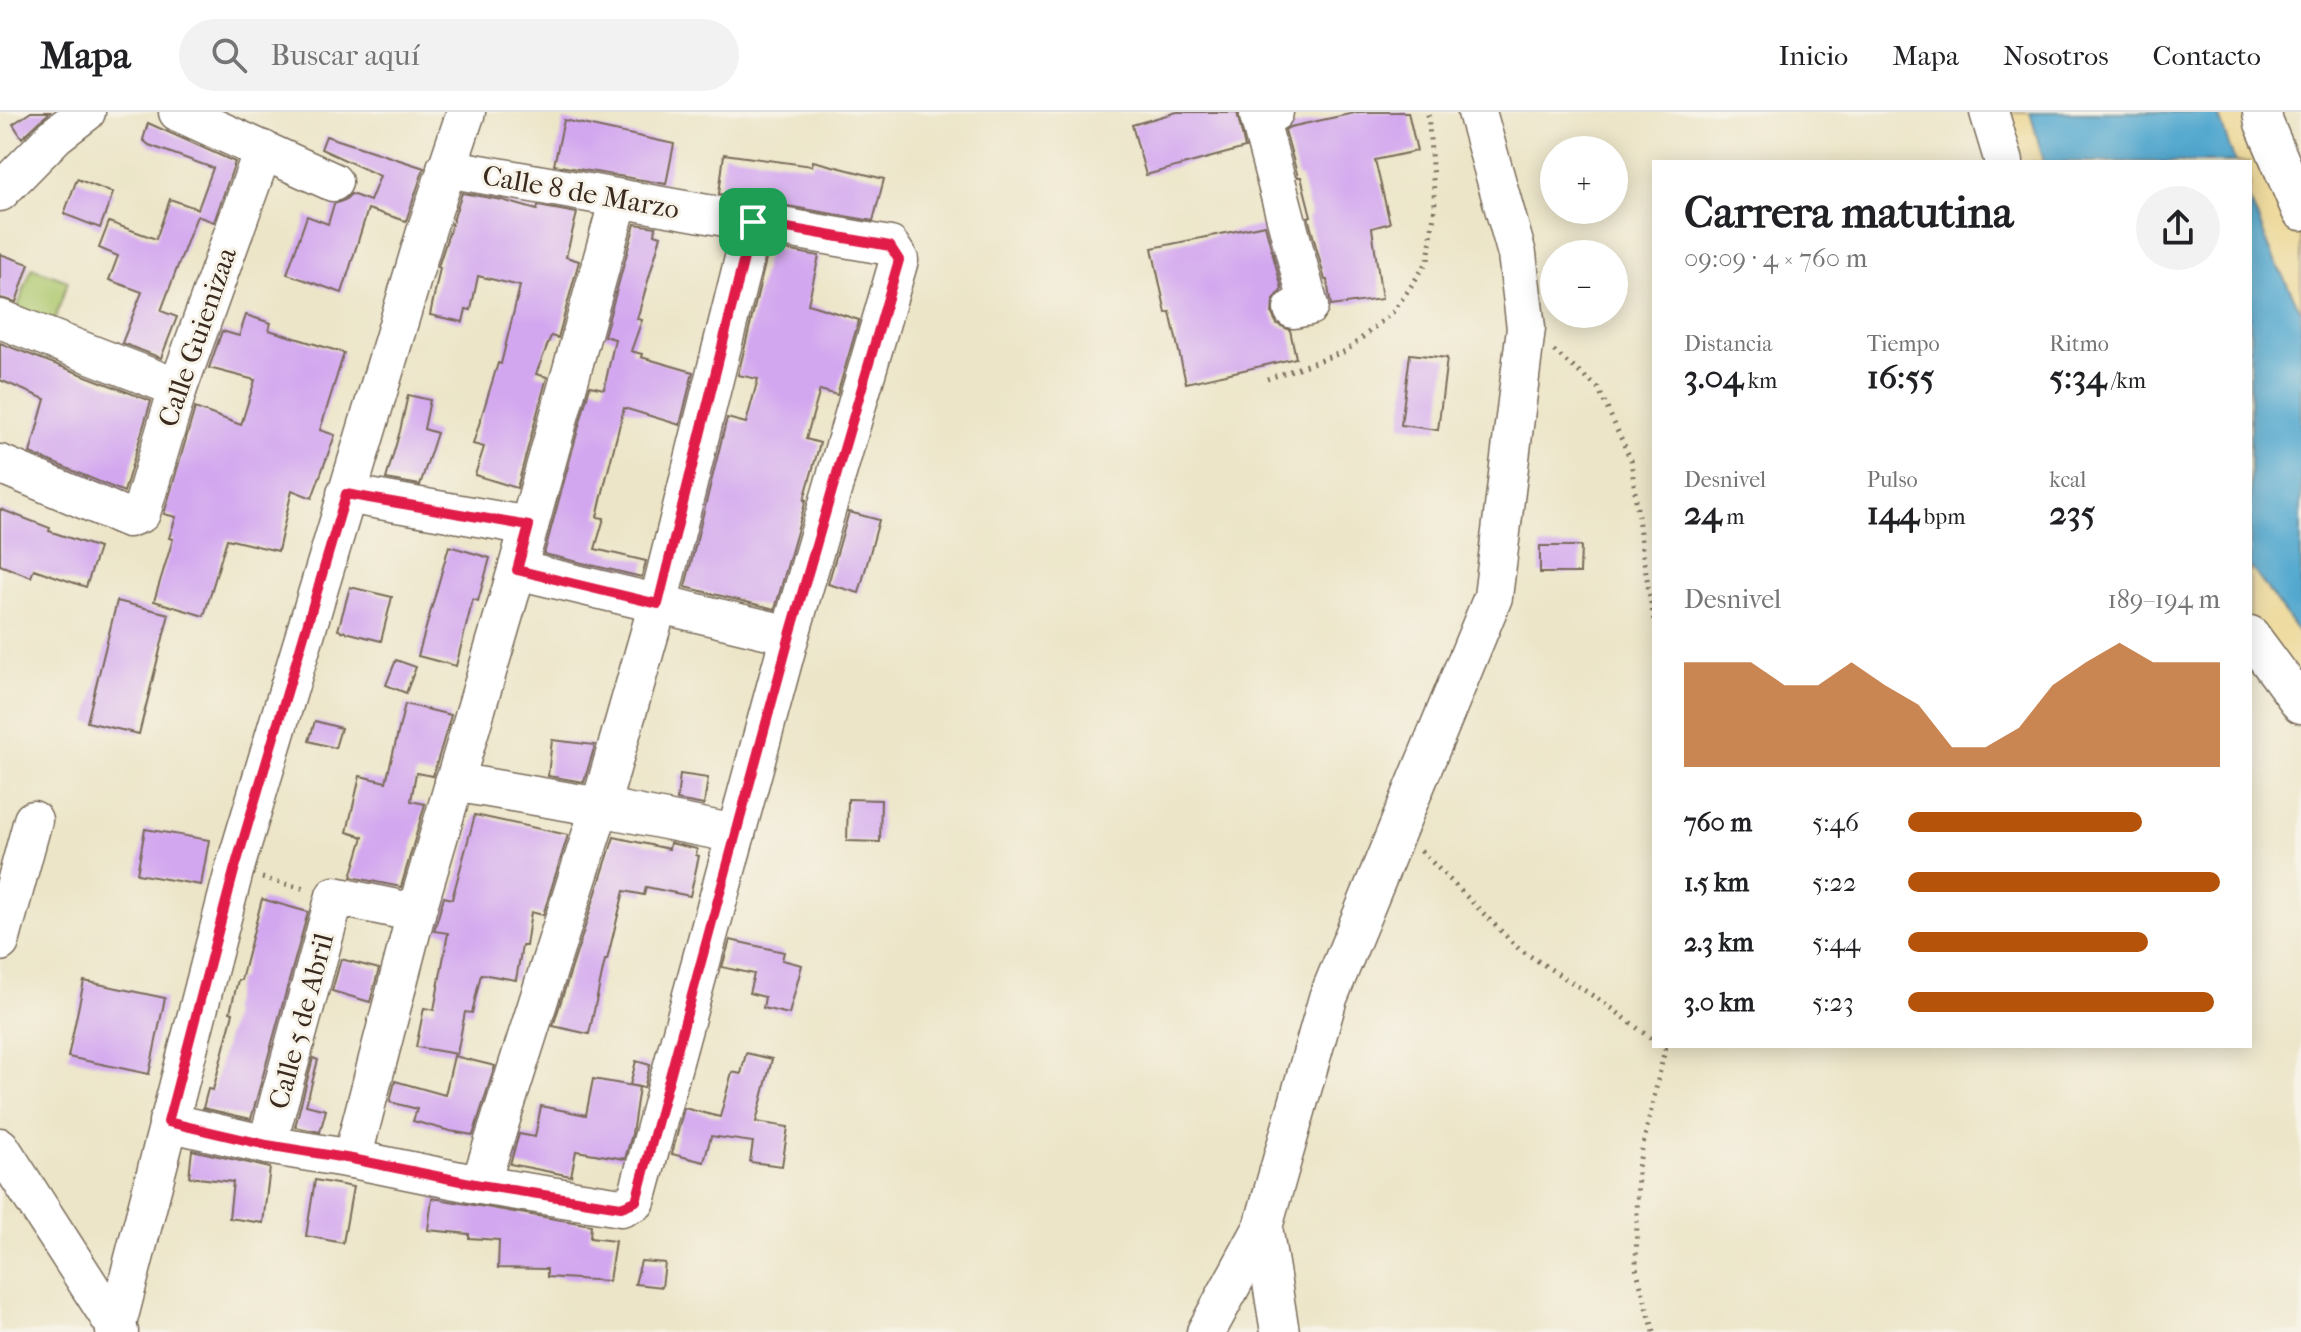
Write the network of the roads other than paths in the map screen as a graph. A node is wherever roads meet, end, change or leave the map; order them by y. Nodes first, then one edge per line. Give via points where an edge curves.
1 (86, 112) edge
2 (178, 112) edge
3 (466, 112) edge
4 (1274, 112) edge
5 (1477, 112) edge
6 (1989, 112) edge
7 (2262, 112) edge
8 (263, 150) junction
9 (2003, 160) edge
10 (446, 168) junction
11 (333, 182) dead end
12 (0, 192) edge
13 (619, 199) junction
14 (2301, 211) edge
15 (753, 222) junction
16 (1293, 309) dead end
17 (0, 319) edge
18 (178, 388) junction
19 (0, 464) edge
20 (346, 494) junction
21 (529, 526) junction
22 (517, 570) junction
23 (658, 604) junction
24 (790, 635) junction
25 (2252, 638) edge
26 (2301, 704) edge
27 (454, 782) junction
28 (600, 807) junction
29 (33, 820) dead end
30 (736, 834) junction
31 (416, 913) junction
32 (0, 942) edge
33 (168, 1122) junction
34 (267, 1145) junction
35 (0, 1147) edge
36 (352, 1159) junction
37 (480, 1185) junction
38 (1263, 1227) junction
39 (117, 1331) edge
40 (1206, 1332) edge
41 (1280, 1332) edge

1 - 12 street
2 - 8 street
3 - 10 street
4 - 16 street via 1259,116 1309,306
5 - 38 street via 1517,254 1526,328 1493,597 1328,998
6 - 9 street
7 - 14 street
8 - 11 street
8 - 18 street, Calle Guienizaa
10 - 13 street, Calle 8 de Marzo
10 - 20 street
13 - 15 street, Calle 8 de Marzo
13 - 21 street
15 - 23 street
15 - 24 street, Calle 8 de Marzo via 890,246 899,260
17 - 18 street
18 - 19 street, Calle Guienizaa via 141,513 128,518
20 - 21 street
20 - 33 street via 234,871
21 - 22 street
22 - 23 street
22 - 27 street
23 - 24 street
23 - 28 street
24 - 30 street
25 - 26 street
27 - 28 street
27 - 31 street
28 - 30 street
28 - 37 street
29 - 32 street
30 - 37 street via 636,1201 621,1207
31 - 34 street, Calle 5 de Abril via 335,896
31 - 36 street
33 - 34 street
33 - 39 street
34 - 36 street
35 - 39 street
36 - 37 street
38 - 40 street
38 - 41 street

